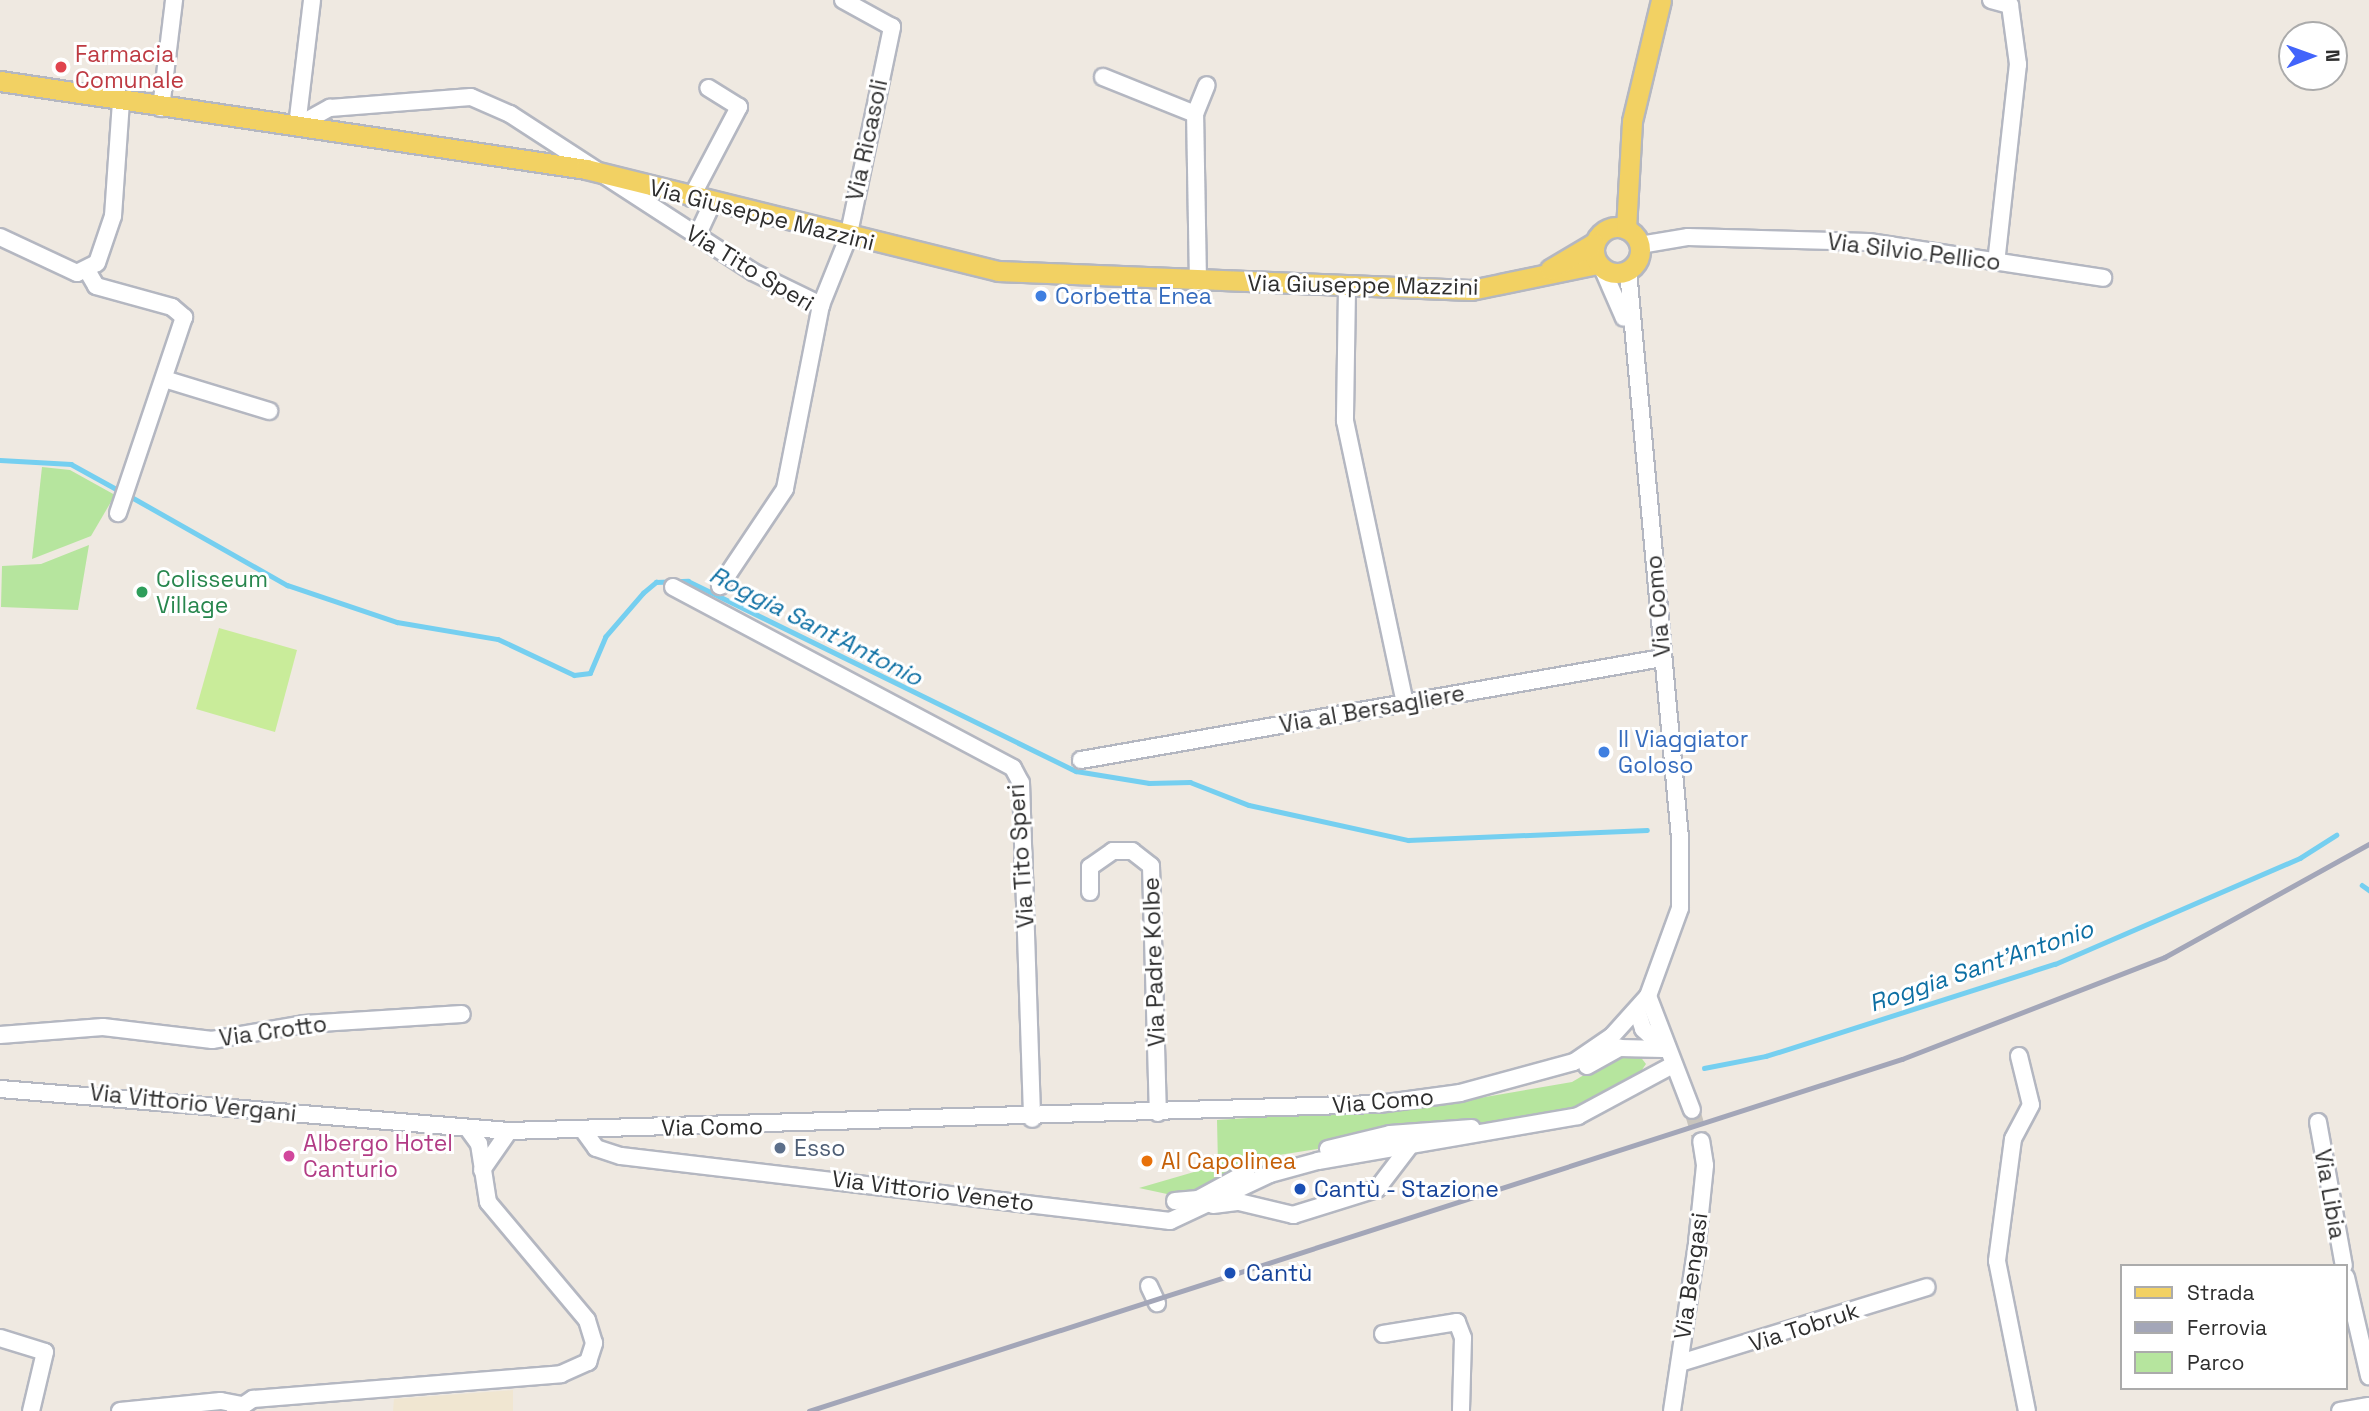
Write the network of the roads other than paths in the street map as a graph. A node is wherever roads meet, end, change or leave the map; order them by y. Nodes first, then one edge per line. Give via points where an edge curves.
1 (174, 0) edge
2 (312, 0) edge
3 (843, 0) edge
4 (1661, 0) edge
5 (1991, 0) edge
6 (1104, 78) dead end
7 (0, 81) edge
8 (1207, 85) dead end
9 (709, 88) dead end
10 (121, 102) junction
11 (160, 108) junction
12 (1195, 114) junction
13 (297, 127) junction
14 (586, 169) junction
15 (1625, 173) junction
16 (691, 198) junction
17 (712, 204) junction
18 (1626, 229) junction
19 (697, 236) junction
20 (0, 237) edge
21 (1598, 237) junction
22 (848, 238) junction
23 (1640, 246) junction
24 (1996, 262) junction
25 (1600, 267) junction
26 (1628, 271) junction
27 (88, 272) junction
28 (2103, 278) dead end
29 (1198, 282) junction
30 (1528, 282) junction
31 (1347, 289) junction
32 (821, 305) junction
33 (164, 379) junction
34 (1638, 386) junction
35 (269, 411) dead end
36 (118, 513) dead end
37 (720, 586) dead end
38 (673, 587) dead end
39 (1662, 658) junction
40 (1405, 703) junction
41 (1081, 760) dead end
42 (1090, 892) dead end
43 (1648, 996) junction
44 (1637, 1010) junction
45 (463, 1014) dead end
46 (0, 1035) edge
47 (2019, 1056) dead end
48 (1668, 1058) junction
49 (1551, 1071) junction
50 (0, 1089) edge
51 (1692, 1110) tunnel mouth
52 (1158, 1113) junction
53 (1032, 1119) junction
54 (2318, 1122) dead end
55 (469, 1130) junction
56 (583, 1130) junction
57 (509, 1131) junction
58 (1701, 1141) tunnel mouth
59 (1409, 1147) junction
60 (481, 1172) junction
61 (1175, 1201) dead end
62 (1206, 1205) junction
63 (2344, 1264) edge
64 (1149, 1286) dead end
65 (2348, 1286) edge
66 (1927, 1287) dead end
67 (1157, 1303) dead end
68 (1383, 1334) dead end
69 (0, 1338) edge
70 (1680, 1363) junction
71 (2369, 1376) edge
72 (2369, 1406) edge
73 (238, 1408) edge
74 (31, 1411) edge
75 (120, 1411) edge
76 (1461, 1411) edge
77 (1672, 1411) edge
78 (2027, 1411) edge
79 (2340, 1411) edge

1 - 11 street
2 - 13 street
3 - 22 street, Via Ricasoli via 892,27
4 - 15 main road
5 - 24 street via 2010,5 2018,64
6 - 12 street
7 - 10 main road, Via Giuseppe Mazzini
8 - 12 street
9 - 16 street via 739,107
10 - 11 main road, Via Giuseppe Mazzini
10 - 27 street via 113,216 97,263
11 - 13 main road, Via Giuseppe Mazzini
12 - 29 street
13 - 14 main road, Via Giuseppe Mazzini
13 - 14 street, Via Tito Speri via 330,108 471,97 510,114
14 - 16 main road, Via Giuseppe Mazzini
14 - 19 street, Via Tito Speri
15 - 18 main road
15 - 21 main road
16 - 17 main road, Via Giuseppe Mazzini
17 - 19 street
17 - 22 main road, Via Giuseppe Mazzini
18 - 21 main road
18 - 23 main road
19 - 32 street, Via Tito Speri
20 - 27 street via 52,265
21 - 25 main road
21 - 30 main road, Via Giuseppe Mazzini
22 - 29 main road, Via Giuseppe Mazzini via 998,271
22 - 32 street, Via Ricasoli
23 - 24 street, Via Silvio Pellico via 1688,237 1869,242
23 - 26 main road
24 - 28 street, Via Silvio Pellico
25 - 26 main road
25 - 30 main road, Via Giuseppe Mazzini
25 - 34 street, Via Como via 1622,305
26 - 34 street, Via Como
27 - 33 street via 96,286 172,307 184,317
29 - 31 main road, Via Giuseppe Mazzini
30 - 31 main road, Via Giuseppe Mazzini via 1471,290
31 - 40 street via 1345,421
32 - 37 street, Via Tito Speri via 785,489
33 - 35 street
33 - 36 street via 122,490
34 - 39 street, Via Como
38 - 53 street, Via Tito Speri via 1013,768 1021,783
39 - 40 street, Via al Bersagliere
39 - 43 street, Via Como via 1681,886 1676,928
40 - 41 street, Via al Bersagliere
42 - 52 street, Via Padre Kolbe via 1090,867 1112,851 1132,851 1152,866
43 - 44 street, Via Como
43 - 48 street
44 - 48 street via 1643,1029
44 - 49 street, Via Como via 1596,1048
45 - 46 street, Via Crotto via 304,1024 212,1040 103,1027
47 - 78 street via 2031,1105 2013,1139 1997,1261
48 - 49 street via 1632,1045 1577,1071
48 - 51 street
48 - 59 street, Via Vittorio Veneto via 1578,1116
48 - 61 street via 1568,1113 1378,1137 1268,1165 1198,1199
49 - 52 street, Via Como via 1379,1104
50 - 55 street, Via Vittorio Vergani
52 - 53 street, Via Como
53 - 56 street, Via Como
54 - 63 street, Via Libia
55 - 57 street, Via Como
55 - 60 street via 479,1144
56 - 57 street, Via Como
56 - 62 street, Via Vittorio Veneto via 596,1148 621,1156 1150,1220 1177,1219
57 - 60 street
58 - 70 street, Via Bengasi via 1703,1188
59 - 62 street, Via Vittorio Veneto via 1270,1174
59 - 62 street, Via Vittorio Veneto via 1377,1189 1293,1215 1239,1202
60 - 73 street via 488,1202 587,1320 594,1343 588,1362 561,1374
64 - 67 street
65 - 71 street
66 - 70 street, Via Tobruk
68 - 76 street via 1457,1322 1463,1338
69 - 74 street via 45,1352
70 - 77 street, Via Bengasi
72 - 79 street
73 - 75 street via 221,1401

